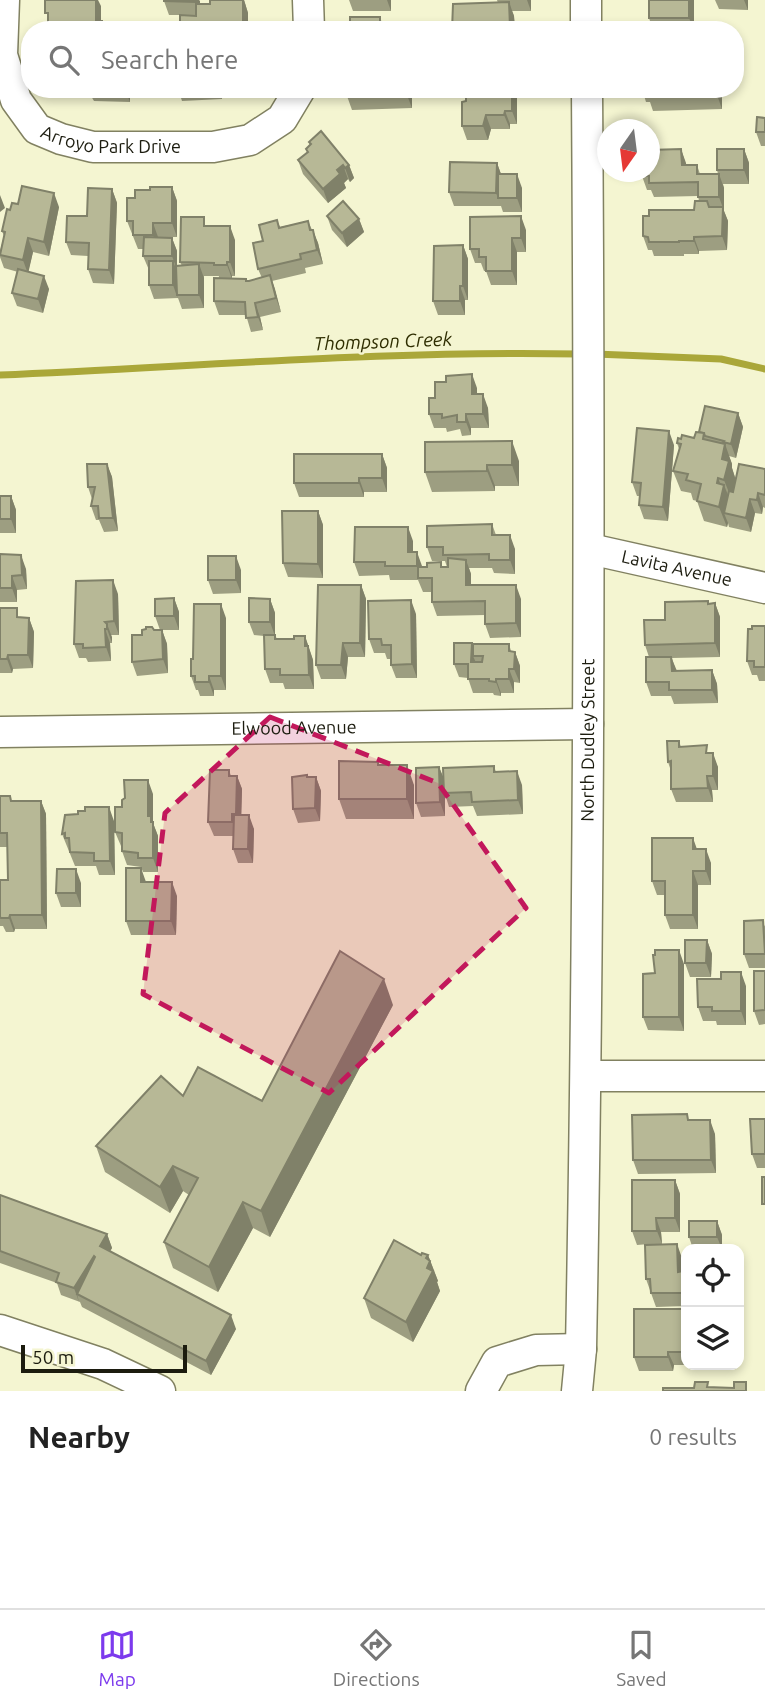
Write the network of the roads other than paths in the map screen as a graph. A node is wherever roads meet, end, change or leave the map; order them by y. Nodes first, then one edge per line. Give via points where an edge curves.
1 (4, 0) edge
2 (308, 0) edge
3 (586, 0) edge
4 (309, 21) edge
5 (586, 21) edge
6 (295, 98) edge
7 (587, 98) edge
8 (590, 549) junction
9 (765, 588) edge
10 (587, 724) junction
11 (0, 732) edge
12 (586, 1076) junction
13 (765, 1076) edge
14 (0, 1330) edge
15 (581, 1349) junction
16 (160, 1391) edge
17 (481, 1391) edge
18 (577, 1391) edge

1 - 6 street, Arroyo Park Drive via 2,55 16,100 37,129 61,139 93,147 213,147 250,140 282,119
2 - 4 street
3 - 5 street
7 - 8 street, North Dudley Street
8 - 9 street, Lavita Avenue
8 - 10 street, North Dudley Street
10 - 11 street, Elwood Avenue
10 - 12 street, North Dudley Street
12 - 13 street
12 - 15 street, North Dudley Street
14 - 16 street via 103,1364
15 - 17 street via 536,1350 497,1362
15 - 18 street, North Dudley Street

